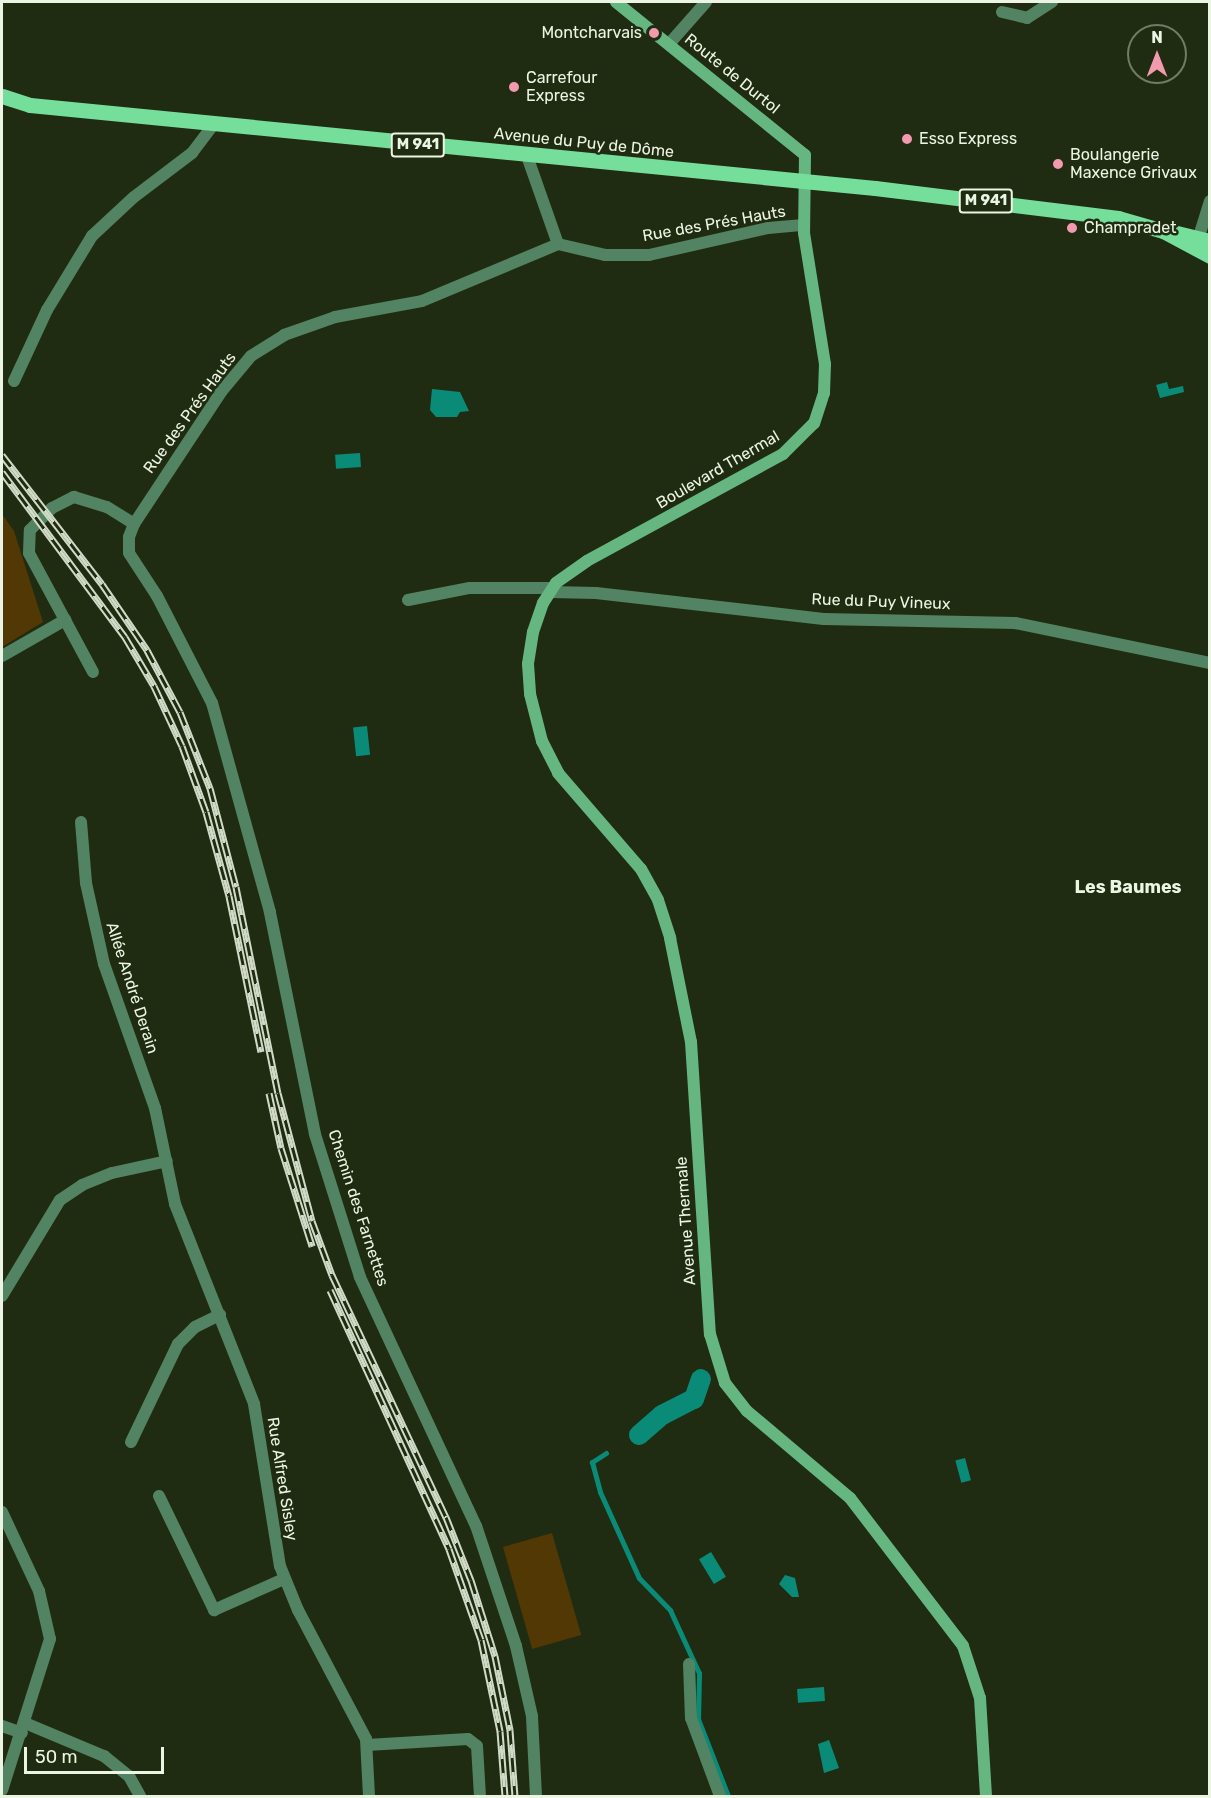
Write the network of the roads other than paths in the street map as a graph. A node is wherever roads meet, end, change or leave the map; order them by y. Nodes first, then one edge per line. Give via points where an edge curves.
1 (616, 2) edge
2 (706, 2) edge
3 (1052, 2) edge
4 (1002, 12) dead end
5 (669, 44) junction
6 (2, 96) edge
7 (214, 124) junction
8 (527, 156) junction
9 (807, 183) junction
10 (1209, 201) edge
11 (804, 225) junction
12 (1201, 242) edge
13 (558, 244) junction
14 (1209, 256) edge
15 (14, 381) dead end
16 (134, 524) junction
17 (551, 590) junction
18 (408, 600) dead end
19 (65, 620) junction
20 (186, 653) joint
21 (2, 656) edge
22 (1209, 663) edge
23 (93, 672) dead end
24 (81, 822) dead end
25 (167, 1161) junction
26 (6, 1277) edge
27 (2, 1296) edge
28 (220, 1315) junction
29 (131, 1442) dead end
30 (159, 1496) dead end
31 (2, 1512) edge
32 (284, 1579) junction
33 (689, 1664) dead end
34 (2, 1726) edge
35 (23, 1728) junction
36 (367, 1745) junction
37 (2, 1790) edge
38 (140, 1797) edge
39 (369, 1797) edge
40 (480, 1797) edge
41 (536, 1797) edge
42 (720, 1797) edge
43 (986, 1797) edge

1 - 5 main road, Route de Durtol
2 - 5 street
3 - 4 street via 1028,18
5 - 9 main road, Route de Durtol via 805,155
6 - 7 main road, Avenue du Puy de Dôme / M 941 via 30,105
7 - 8 main road, Avenue du Puy de Dôme / M 941
7 - 15 street via 192,153 134,196 92,236 47,310
8 - 9 main road, Avenue du Puy de Dôme / M 941
8 - 13 street
9 - 11 main road, Boulevard Thermal
9 - 12 main road, Avenue du Puy de Dôme / M 941 via 1118,218
10 - 12 street
11 - 13 street, Rue des Prés Hauts via 768,228 649,255 605,255
11 - 17 main road, Boulevard Thermal via 825,364 823,399 814,423 783,454 587,561
12 - 14 main road, Avenue du Puy de Dôme / M 941
13 - 16 street, Rue des Prés Hauts via 422,301 335,316 284,335 251,356 221,392
16 - 19 street via 107,507 74,497 34,523 28,540 29,553
16 - 20 street, Rue des Prés Hauts via 129,553 157,596
17 - 18 street, Rue du Puy Vineux via 462,589
17 - 22 street, Rue du Puy Vineux via 824,619 1015,623
17 - 43 main road, Avenue Thermale via 537,617 528,664 530,694 543,741 558,773 650,884 664,916 679,972 691,1042 710,1334 720,1369 731,1392 747,1411 829,1476 870,1520 963,1646 980,1698
19 - 21 street
19 - 23 street
20 - 41 street, Chemin des Farnettes via 212,703 270,912 315,1134 360,1277 476,1527 516,1646 532,1716
24 - 25 street, Allée André Derain via 86,883 96,935 155,1108
25 - 26 street via 112,1173 67,1194
25 - 28 street, Rue Alfred Sisley via 175,1204
26 - 27 street
28 - 29 street via 195,1326 178,1344
28 - 32 street, Rue Alfred Sisley via 254,1404 272,1529
30 - 32 street via 214,1610
31 - 35 street via 39,1591 50,1625 45,1665
32 - 36 street, Rue Alfred Sisley
33 - 42 street via 691,1718
34 - 35 street
35 - 37 street
35 - 38 street via 104,1756 129,1776
36 - 39 street, Rue Alfred Sisley
36 - 40 street via 468,1739 477,1746

